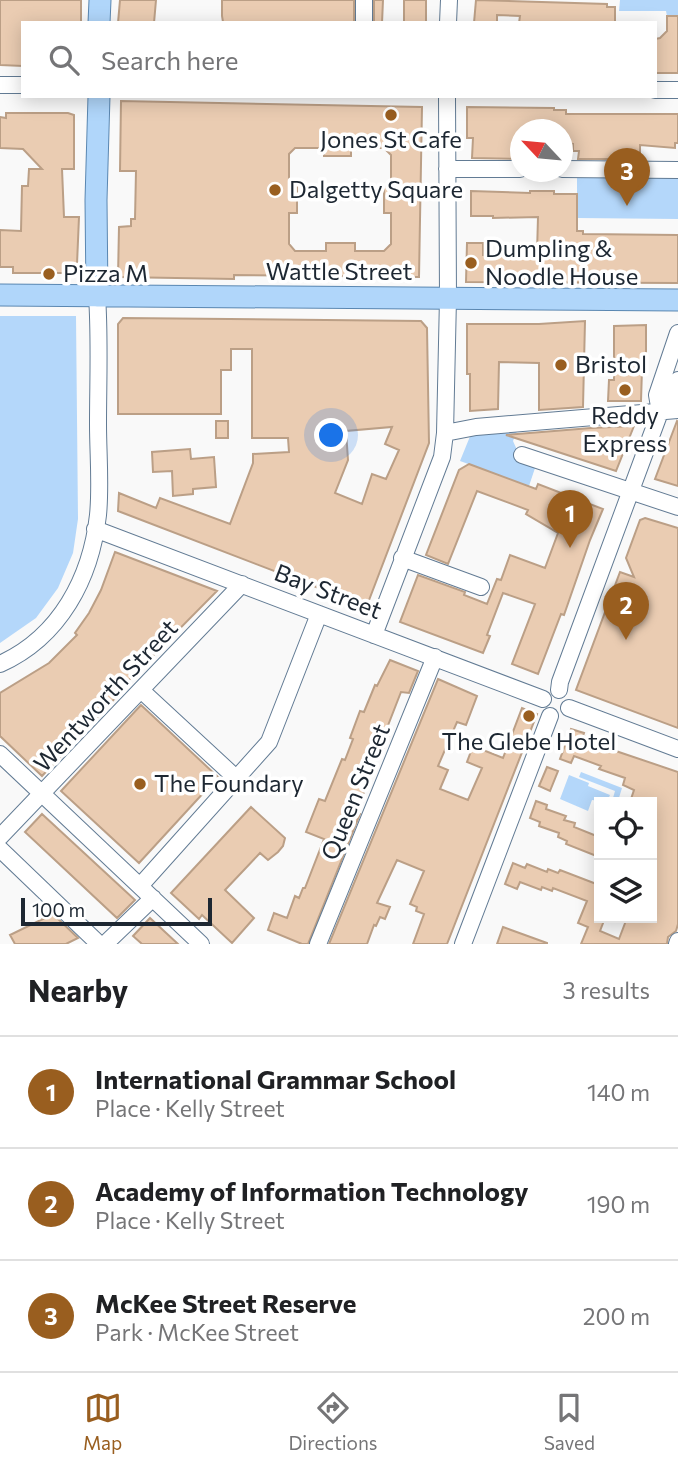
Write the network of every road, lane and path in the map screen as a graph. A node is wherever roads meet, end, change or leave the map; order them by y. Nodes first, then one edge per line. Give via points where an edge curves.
1 (100, 0) edge
2 (364, 0) edge
3 (449, 0) edge
4 (99, 21) edge
5 (364, 21) edge
6 (448, 21) edge
7 (0, 85) edge
8 (21, 85) edge
9 (657, 90) edge
10 (678, 90) edge
11 (99, 98) edge
12 (447, 98) edge
13 (447, 169) junction
14 (510, 169) edge
15 (573, 169) edge
16 (678, 170) edge
17 (0, 295) edge
18 (97, 296) junction
19 (448, 298) junction
20 (678, 300) edge
21 (678, 333) edge
22 (678, 380) edge
23 (670, 408) edge
24 (445, 433) junction
25 (522, 455) dead end
26 (631, 492) junction
27 (678, 507) edge
28 (95, 529) junction
29 (402, 558) junction
30 (242, 583) junction
31 (481, 587) dead end
32 (319, 614) junction
33 (373, 635) junction
34 (435, 657) junction
35 (0, 664) edge
36 (559, 690) junction
37 (142, 691) junction
38 (543, 699) junction
39 (569, 708) junction
40 (550, 716) junction
41 (678, 749) edge
42 (0, 754) edge
43 (237, 779) junction
44 (43, 795) junction
45 (0, 837) edge
46 (0, 849) edge
47 (140, 886) junction
48 (153, 898) junction
49 (99, 944) edge
50 (105, 944) edge
51 (201, 944) edge
52 (318, 944) edge
53 (463, 944) edge

1 - 4 main road
2 - 5 street
3 - 6 street
7 - 8 street
9 - 10 street
11 - 18 main road
12 - 13 street
13 - 14 street
13 - 19 street
15 - 16 street
17 - 18 main road, Wattle Street
18 - 19 main road, Wattle Street
18 - 28 street
19 - 20 main road, Wattle Street
19 - 24 street
21 - 23 street via 657,395
22 - 23 street
23 - 24 street
23 - 26 street
24 - 29 street via 442,457
25 - 26 street
26 - 27 street
26 - 36 street
28 - 30 street, Bay Street
28 - 35 street via 88,564 64,612 37,641
29 - 31 street
29 - 33 street
30 - 32 street, Bay Street
30 - 37 street, Wentworth Street
32 - 33 street, Bay Street
32 - 43 street via 270,742
33 - 34 street, Bay Street
34 - 38 street, Bay Street
34 - 52 street, Queen Street
36 - 38 street
36 - 39 street via 568,697
37 - 43 street
37 - 44 street, Wentworth Street
38 - 40 street
39 - 40 street via 559,717
39 - 41 street
40 - 53 street
42 - 44 street
43 - 47 street
44 - 45 street, Wentworth Street
44 - 47 street
46 - 49 street
47 - 48 street
48 - 50 street
48 - 51 street

